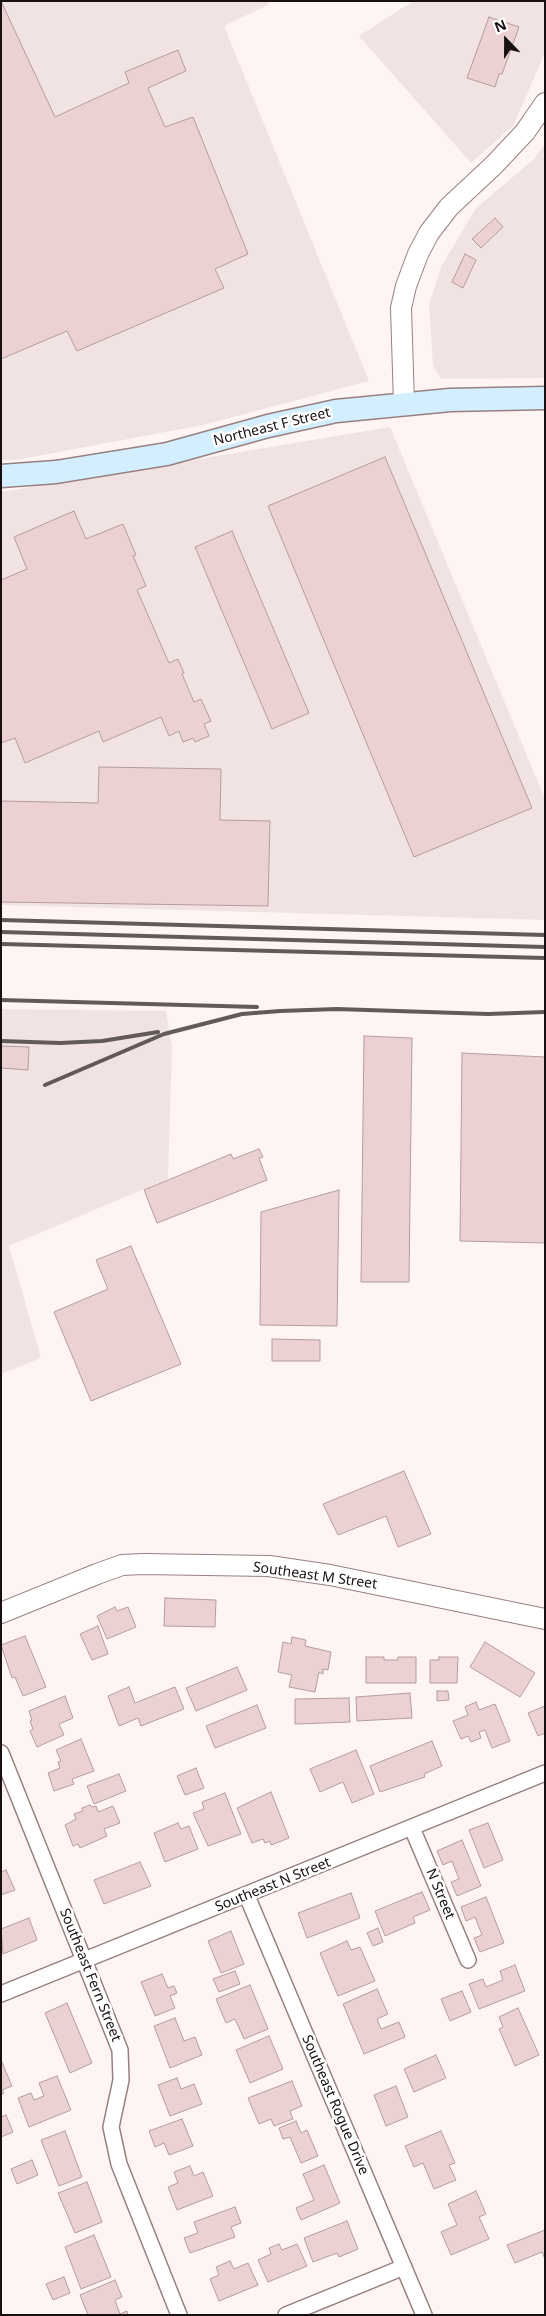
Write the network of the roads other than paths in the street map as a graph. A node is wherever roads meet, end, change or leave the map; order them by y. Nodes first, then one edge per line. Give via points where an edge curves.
1 (545, 103) edge
2 (545, 398) edge
3 (404, 404) junction
4 (1, 476) edge
5 (1, 1613) edge
6 (545, 1619) edge
7 (1, 1753) edge
8 (545, 1773) edge
9 (412, 1828) junction
10 (247, 1896) junction
11 (468, 1960) dead end
12 (84, 1962) junction
13 (1, 1994) edge
14 (404, 2267) junction
15 (179, 2315) edge
16 (286, 2315) edge
17 (424, 2315) edge

1 - 3 street via 526,132 449,207 418,254 401,308
2 - 3 main road, Northeast F Street
3 - 4 main road, Northeast F Street via 336,411 167,454 56,472
5 - 6 street, Southeast M Street via 122,1565 143,1564 269,1566
7 - 12 street, Southeast Fern Street
8 - 9 street, Southeast N Street
9 - 10 street, Southeast N Street
9 - 11 street, N Street
10 - 12 street, Southeast N Street
10 - 14 street, Southeast Rogue Drive
12 - 13 street, Southeast N Street
12 - 15 street, Southeast Fern Street via 120,2050 122,2080 111,2127 119,2164
14 - 16 street
14 - 17 street, Southeast Rogue Drive

